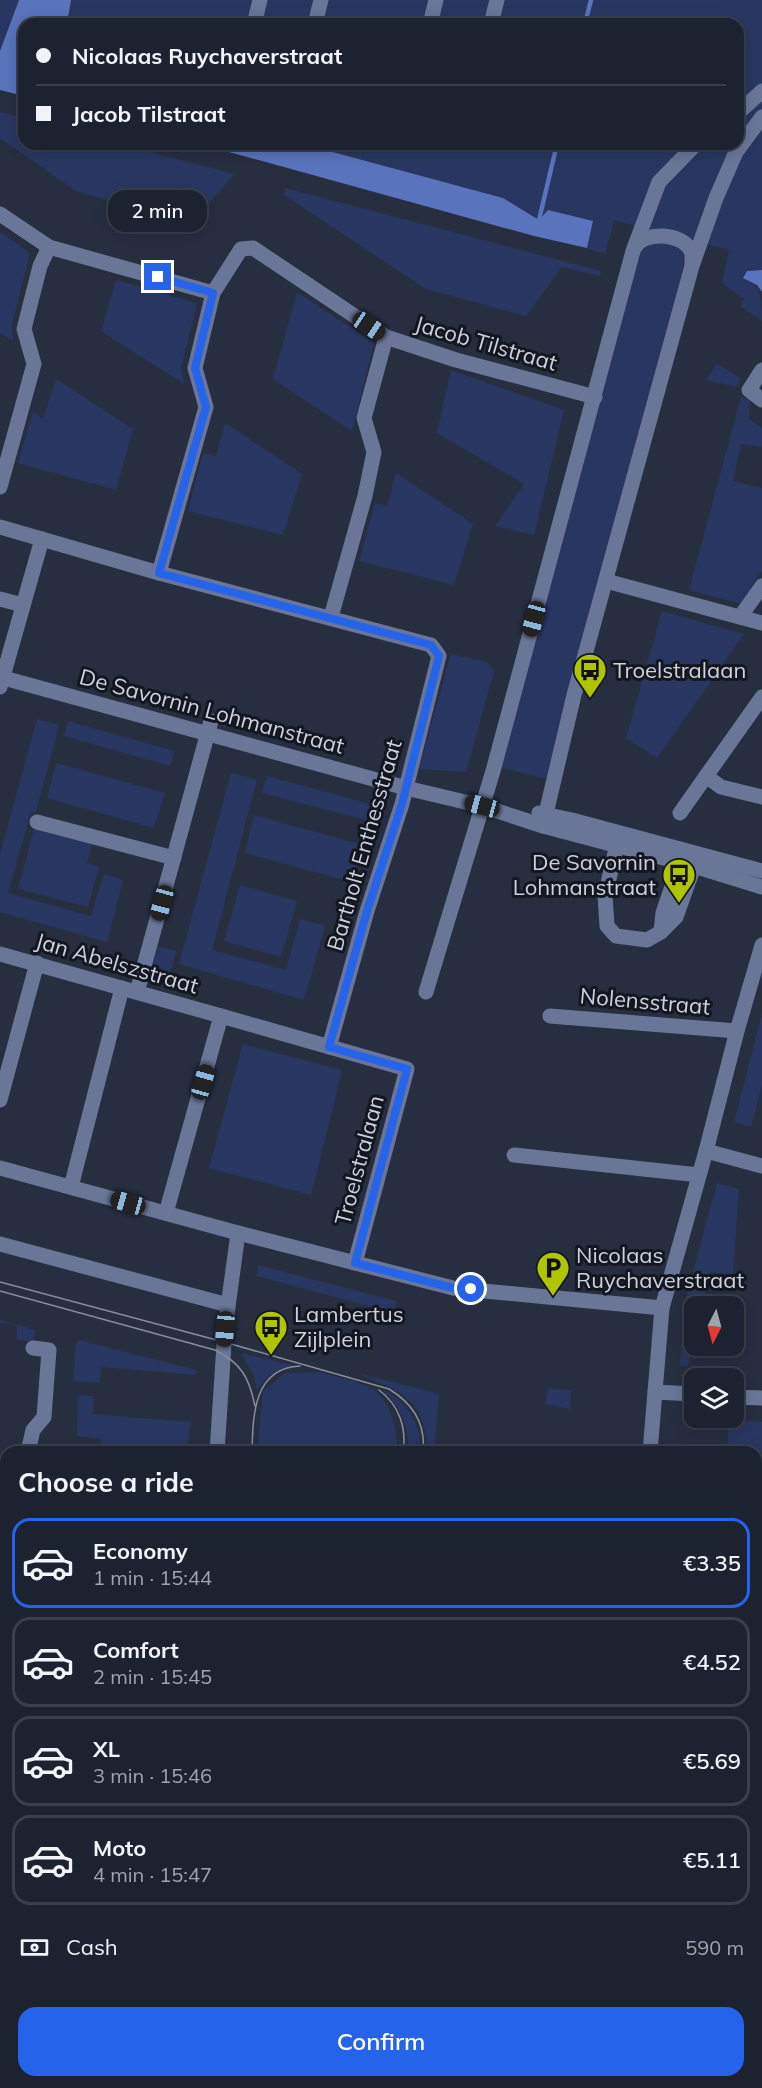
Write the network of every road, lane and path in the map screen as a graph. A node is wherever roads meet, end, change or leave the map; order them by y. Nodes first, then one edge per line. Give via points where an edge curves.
1 (260, 0) edge
2 (321, 0) edge
3 (436, 0) edge
4 (497, 0) edge
5 (256, 18) edge
6 (316, 18) edge
7 (432, 18) edge
8 (492, 18) edge
9 (762, 91) edge
10 (744, 108) edge
11 (762, 117) edge
12 (744, 141) edge
13 (690, 150) edge
14 (737, 150) edge
15 (0, 214) edge
16 (49, 247) junction
17 (633, 251) junction
18 (692, 266) junction
19 (213, 293) junction
20 (386, 337) junction
21 (762, 370) edge
22 (595, 397) junction
23 (762, 400) edge
24 (0, 487) edge
25 (0, 527) edge
26 (42, 539) junction
27 (159, 573) junction
28 (606, 581) junction
29 (762, 586) edge
30 (0, 599) edge
31 (23, 605) junction
32 (331, 617) junction
33 (740, 617) junction
34 (762, 623) edge
35 (1, 680) edge
36 (762, 697) edge
37 (209, 727) junction
38 (706, 776) junction
39 (406, 788) junction
40 (762, 798) edge
41 (482, 806) junction
42 (680, 813) dead end
43 (545, 820) junction
44 (37, 822) dead end
45 (618, 840) junction
46 (174, 858) junction
47 (690, 859) junction
48 (762, 872) edge
49 (762, 887) edge
50 (762, 945) edge
51 (0, 954) edge
52 (37, 963) junction
53 (122, 988) junction
54 (137, 992) junction
55 (426, 992) dead end
56 (221, 1016) junction
57 (550, 1016) dead end
58 (737, 1031) junction
59 (329, 1047) junction
60 (0, 1101) edge
61 (706, 1150) junction
62 (514, 1155) dead end
63 (762, 1166) edge
64 (0, 1168) edge
65 (699, 1175) junction
66 (71, 1186) junction
67 (166, 1213) junction
68 (238, 1233) junction
69 (0, 1244) edge
70 (355, 1263) junction
71 (228, 1305) junction
72 (662, 1308) junction
73 (33, 1348) dead end
74 (655, 1392) junction
75 (684, 1393) edge
76 (744, 1397) edge
77 (762, 1398) edge
78 (29, 1446) edge
79 (217, 1446) edge
80 (650, 1446) edge

1 - 5 street
2 - 6 street
3 - 7 street
4 - 8 street
9 - 10 street
11 - 12 street
13 - 17 street via 659,182
14 - 18 street
15 - 16 street
16 - 19 street
16 - 24 street via 40,266 24,329 34,364
17 - 18 street via 647,236 678,240 692,252
17 - 22 street
18 - 28 street
19 - 20 street, Jacob Tilstraat via 241,249 253,248
19 - 27 street via 195,368 206,407
20 - 22 street, Jacob Tilstraat
20 - 32 street via 364,418 374,452
21 - 23 street via 749,390
22 - 41 street
25 - 26 street
26 - 27 street
26 - 31 street
27 - 32 street
28 - 33 street
28 - 43 street
29 - 33 street
30 - 31 street
31 - 35 street
32 - 39 street, Bartholt Enthesstraat via 431,645 439,656
33 - 34 street
35 - 37 street, De Savornin Lohmanstraat
36 - 38 street
37 - 39 street, De Savornin Lohmanstraat
37 - 46 street
38 - 40 street via 721,787
38 - 42 street
39 - 41 street, De Savornin Lohmanstraat
39 - 59 street, Bartholt Enthesstraat
41 - 43 street, De Savornin Lohmanstraat
41 - 55 street
43 - 45 street, De Savornin Lohmanstraat
44 - 46 street
45 - 47 street, De Savornin Lohmanstraat
45 - 47 street via 605,896 606,926 616,936 647,940 676,917
46 - 54 street
47 - 48 street, De Savornin Lohmanstraat
47 - 49 street, De Savornin Lohmanstraat
50 - 58 street, Nolensstraat
51 - 52 street, Jan Abelszstraat
52 - 53 street, Jan Abelszstraat
52 - 60 street
53 - 54 street, Jan Abelszstraat
53 - 66 street
54 - 56 street, Jan Abelszstraat
56 - 59 street, Jan Abelszstraat
56 - 67 street
57 - 58 street, Nolensstraat
58 - 61 street, Nolensstraat
59 - 70 street, Troelstralaan via 407,1069
61 - 63 street
61 - 65 street, Nolensstraat
62 - 65 street
64 - 66 street
65 - 72 street, Nolensstraat
66 - 67 street
67 - 68 street
68 - 70 street
68 - 71 street
69 - 71 street
70 - 72 street via 453,1288
71 - 79 street
72 - 74 street, Nolensstraat
73 - 78 street via 49,1350 44,1417 33,1430
74 - 75 street
74 - 80 street, Nolensstraat
76 - 77 street

